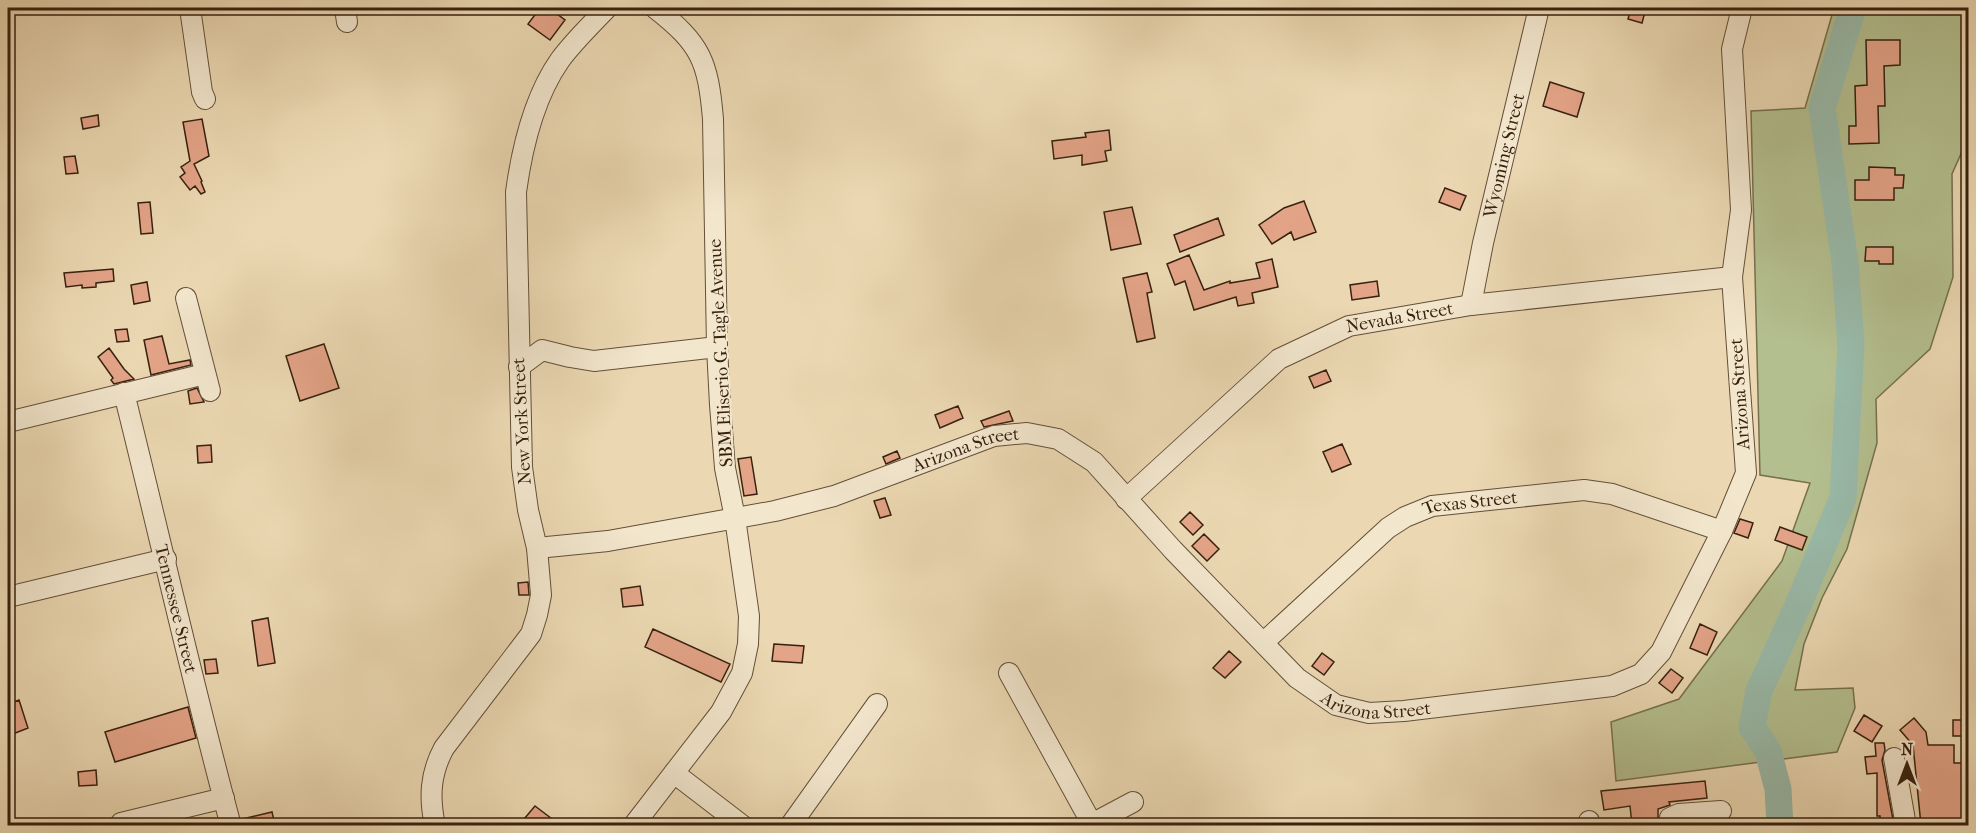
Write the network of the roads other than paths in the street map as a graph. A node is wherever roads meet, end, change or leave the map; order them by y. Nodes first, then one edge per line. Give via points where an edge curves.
1 (190, 8) edge
2 (607, 8) edge
3 (655, 8) edge
4 (1539, 8) edge
5 (1742, 8) edge
6 (205, 99) dead end
7 (1732, 277) junction
8 (186, 298) dead end
9 (1471, 305) junction
10 (717, 347) junction
11 (519, 367) junction
12 (124, 393) junction
13 (8, 422) edge
14 (1126, 499) junction
15 (735, 518) junction
16 (1722, 531) junction
17 (537, 548) junction
18 (166, 559) junction
19 (8, 597) edge
20 (1264, 642) junction
21 (1009, 673) dead end
22 (877, 704) dead end
23 (1894, 758) dead end
24 (674, 773) junction
25 (224, 798) junction
26 (1133, 802) dead end
27 (1721, 811) dead end
28 (121, 823) dead end
29 (231, 825) edge
30 (435, 825) edge
31 (633, 825) edge
32 (743, 825) edge
33 (790, 825) edge
34 (1090, 825) edge
35 (1670, 825) edge
36 (1906, 825) edge

1 - 6 street
2 - 11 street, New York Street via 560,61 530,124 521,158 516,192
3 - 10 street, SBM Eliserio G. Tagle Avenue via 686,35 700,55 710,82
4 - 9 street, Wyoming Street
5 - 7 street, Arizona Street via 1732,49 1740,210
7 - 9 street, Nevada Street
7 - 16 street, Arizona Street via 1746,473
8 - 12 street via 207,382
9 - 14 street, Nevada Street via 1349,326 1279,359
10 - 11 street via 594,361 542,350
10 - 15 street, SBM Eliserio G. Tagle Avenue via 725,468
11 - 17 street, New York Street via 522,467
12 - 13 street
12 - 18 street, Tennessee Street
14 - 15 street, Arizona Street via 1094,462 1058,439 1028,434 994,436 834,496
14 - 20 street, Arizona Street
15 - 17 street, Arizona Street via 608,541
15 - 24 street, SBM Eliserio G. Tagle Avenue via 749,616 742,673 721,712
16 - 20 street, Texas Street via 1612,494 1584,490 1432,506 1388,528
16 - 20 street, Arizona Street via 1661,652 1641,674 1612,686 1369,713 1336,705 1297,678
17 - 30 street, New York Street via 541,595 531,634 436,762 430,803
18 - 19 street
18 - 25 street, Tennessee Street
21 - 34 street
22 - 33 street
23 - 36 street
24 - 31 street, SBM Eliserio G. Tagle Avenue
24 - 32 street
25 - 28 street
25 - 29 street, Tennessee Street
26 - 34 street
27 - 35 street via 1679,814 1670,818

